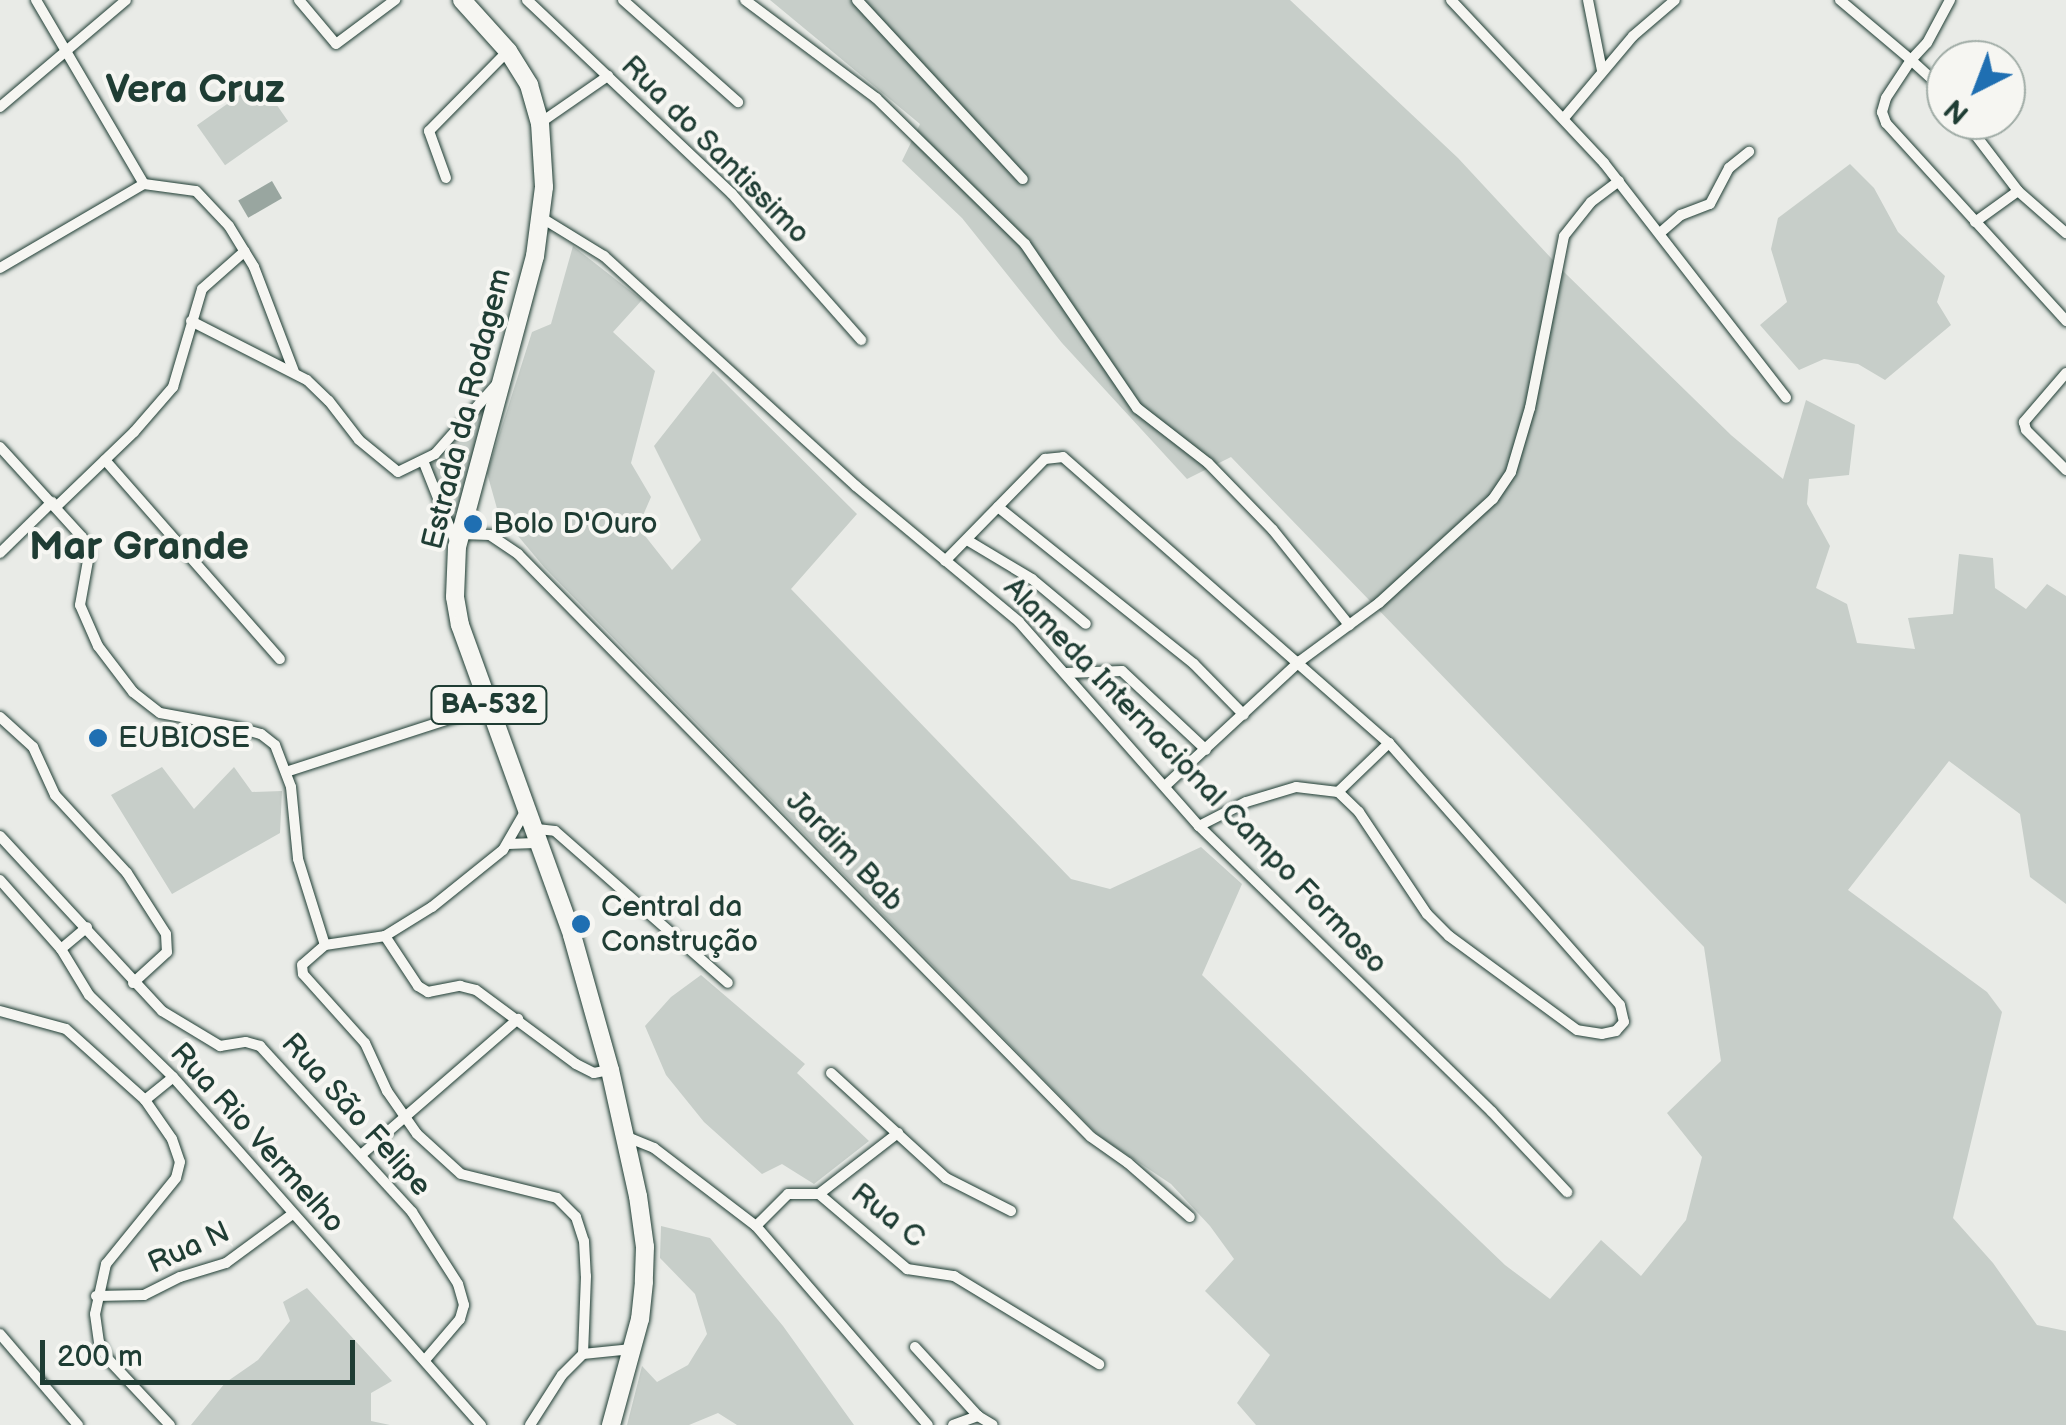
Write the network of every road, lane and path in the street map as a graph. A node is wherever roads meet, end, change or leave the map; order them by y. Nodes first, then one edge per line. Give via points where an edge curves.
1 (36, 0) edge
2 (126, 0) edge
3 (300, 0) edge
4 (395, 0) edge
5 (462, 0) edge
6 (527, 0) edge
7 (623, 0) edge
8 (745, 0) edge
9 (857, 0) edge
10 (1451, 0) edge
11 (1588, 0) edge
12 (1675, 0) edge
13 (1840, 0) edge
14 (1950, 0) edge
15 (66, 50) junction
16 (508, 50) junction
17 (1912, 60) junction
18 (1602, 71) junction
19 (1926, 73) edge
20 (608, 76) junction
21 (738, 102) dead end
22 (0, 107) edge
23 (1564, 118) junction
24 (540, 123) junction
25 (1979, 140) edge
26 (1750, 152) dead end
27 (446, 178) dead end
28 (1023, 179) dead end
29 (1619, 181) junction
30 (144, 184) junction
31 (2018, 191) junction
32 (542, 218) junction
33 (1975, 222) junction
34 (1660, 233) junction
35 (2066, 233) edge
36 (245, 250) junction
37 (0, 268) edge
38 (191, 320) junction
39 (2066, 321) edge
40 (861, 340) dead end
41 (294, 372) junction
42 (2066, 373) edge
43 (504, 376) junction
44 (1786, 398) dead end
45 (0, 447) edge
46 (105, 460) junction
47 (424, 463) junction
48 (2066, 470) edge
49 (55, 504) junction
50 (998, 506) junction
51 (968, 540) junction
52 (459, 541) junction
53 (1, 550) edge
54 (945, 560) junction
55 (1086, 624) dead end
56 (1349, 625) junction
57 (280, 659) dead end
58 (1300, 661) junction
59 (1066, 673) junction
60 (490, 706) junction
61 (1244, 715) junction
62 (0, 717) edge
63 (1389, 743) junction
64 (1206, 750) junction
65 (286, 772) junction
66 (1165, 786) junction
67 (1338, 792) junction
68 (528, 807) junction
69 (1199, 826) junction
70 (0, 836) edge
71 (540, 836) junction
72 (508, 844) junction
73 (0, 880) edge
74 (87, 927) junction
75 (385, 936) junction
76 (324, 944) junction
77 (61, 949) junction
78 (133, 982) junction
79 (728, 984) dead end
80 (0, 1010) edge
81 (518, 1019) junction
82 (610, 1070) junction
83 (831, 1074) dead end
84 (173, 1077) junction
85 (145, 1100) junction
86 (405, 1118) junction
87 (898, 1133) junction
88 (627, 1137) junction
89 (361, 1155) junction
90 (1567, 1192) dead end
91 (819, 1194) junction
92 (1011, 1212) dead end
93 (290, 1215) junction
94 (1190, 1218) dead end
95 (756, 1226) junction
96 (96, 1296) junction
97 (0, 1334) edge
98 (915, 1348) dead end
99 (632, 1349) junction
100 (583, 1354) junction
101 (426, 1360) junction
102 (1099, 1364) dead end
103 (978, 1416) junction
104 (78, 1425) edge
105 (170, 1425) edge
106 (481, 1425) edge
107 (530, 1425) edge
108 (611, 1425) edge
109 (928, 1425) edge
110 (952, 1425) edge
111 (993, 1425) edge

1 - 15 street
2 - 15 street
3 - 4 street via 336,44
5 - 16 main road, Estrada da Rodagem / BA-532
6 - 20 street, Rua do Santissimo
7 - 21 street
8 - 56 street via 876,98 1013,232 1136,408 1221,476
9 - 28 street
10 - 23 street
11 - 18 street
12 - 18 street
13 - 17 street
14 - 17 street
15 - 22 street
15 - 30 street
16 - 24 main road, Estrada da Rodagem / BA-532 via 529,85
16 - 27 street via 428,131
17 - 19 street
17 - 33 street via 1891,89 1882,117
18 - 23 street
20 - 24 street
20 - 40 street, Rua do Santissimo via 732,194
23 - 29 street
24 - 32 main road, Estrada da Rodagem / BA-532
25 - 31 street
26 - 34 street via 1729,168 1710,204 1681,215
29 - 34 street
29 - 56 street via 1564,236 1530,408 1502,486 1480,513
30 - 36 street via 196,191
30 - 37 street
31 - 33 street
31 - 35 street
32 - 43 main road, Estrada da Rodagem / BA-532
32 - 54 street, Alameda Internacional Campo Formoso via 604,256
33 - 39 street
34 - 44 street
36 - 38 street via 206,282
36 - 41 street
38 - 41 street
38 - 46 street via 173,387
41 - 47 street via 388,466 398,472
42 - 48 street via 2024,422
43 - 47 street
43 - 52 main road, Estrada da Rodagem / BA-532
45 - 49 street
46 - 49 street
46 - 57 street
47 - 52 street
49 - 53 street
49 - 65 street via 89,555 79,596 86,622 133,692 160,713 261,734 275,745
50 - 51 street
50 - 58 street via 1045,459 1063,457
50 - 61 street via 1186,657
51 - 54 street
51 - 55 street via 1032,579
52 - 60 main road, Estrada da Rodagem / BA-532 via 454,576 460,625
52 - 94 street, Jardim Bab via 490,536 518,554 1090,1138
54 - 59 street, Alameda Internacional Campo Formoso via 1020,622
56 - 58 street
58 - 61 street
58 - 63 street
59 - 64 street via 1122,671
59 - 66 street, Alameda Internacional Campo Formoso
60 - 65 street
60 - 68 main road, Estrada da Rodagem / BA-532
61 - 64 street
62 - 78 street via 33,748 55,795 128,873 166,934 167,952
63 - 67 street
63 - 67 street via 1620,1005 1624,1022 1616,1031 1587,1034 1563,1022 1450,936
64 - 66 street
65 - 76 street via 298,859
66 - 69 street, Alameda Internacional Campo Formoso
67 - 69 street via 1296,786
68 - 71 main road, Estrada da Rodagem / BA-532
68 - 72 street
69 - 90 street, Alameda Internacional Campo Formoso
70 - 74 street, Rua São Felipe
71 - 72 street
71 - 79 street via 555,831
71 - 82 main road, Estrada da Rodagem / BA-532
72 - 75 street
73 - 77 street, Rua Rio Vermelho
74 - 77 street
74 - 78 street, Rua São Felipe
75 - 76 street
75 - 81 street via 428,992 466,986
76 - 86 street via 302,974 365,1043
77 - 84 street, Rua Rio Vermelho via 89,994
78 - 89 street, Rua São Felipe via 162,1011 214,1044 260,1046
80 - 85 street via 66,1029
81 - 82 street via 576,1064
81 - 86 street
82 - 88 main road, Estrada da Rodagem / BA-532
83 - 87 street
84 - 85 street
84 - 93 street, Rua Rio Vermelho
85 - 96 street via 172,1139 180,1162 176,1178 112,1254
86 - 89 street
86 - 100 street via 454,1170 557,1198 576,1217 586,1276
87 - 91 street
87 - 92 street via 946,1178
88 - 95 street via 654,1148
88 - 99 main road, Estrada da Rodagem / BA-532 via 646,1247
89 - 101 street, Rua São Felipe via 412,1212 463,1298 460,1319
91 - 95 street, Rua C via 788,1194
91 - 102 street, Rua C via 908,1269 954,1276
93 - 96 street, Rua N via 226,1263 144,1295
93 - 101 street, Rua Rio Vermelho
95 - 109 street
96 - 105 street via 102,1350
97 - 104 street
98 - 103 street
99 - 100 street
99 - 108 main road, Estrada da Rodagem / BA-532
100 - 107 street
101 - 106 street, Rua Rio Vermelho
103 - 110 street
103 - 111 street

